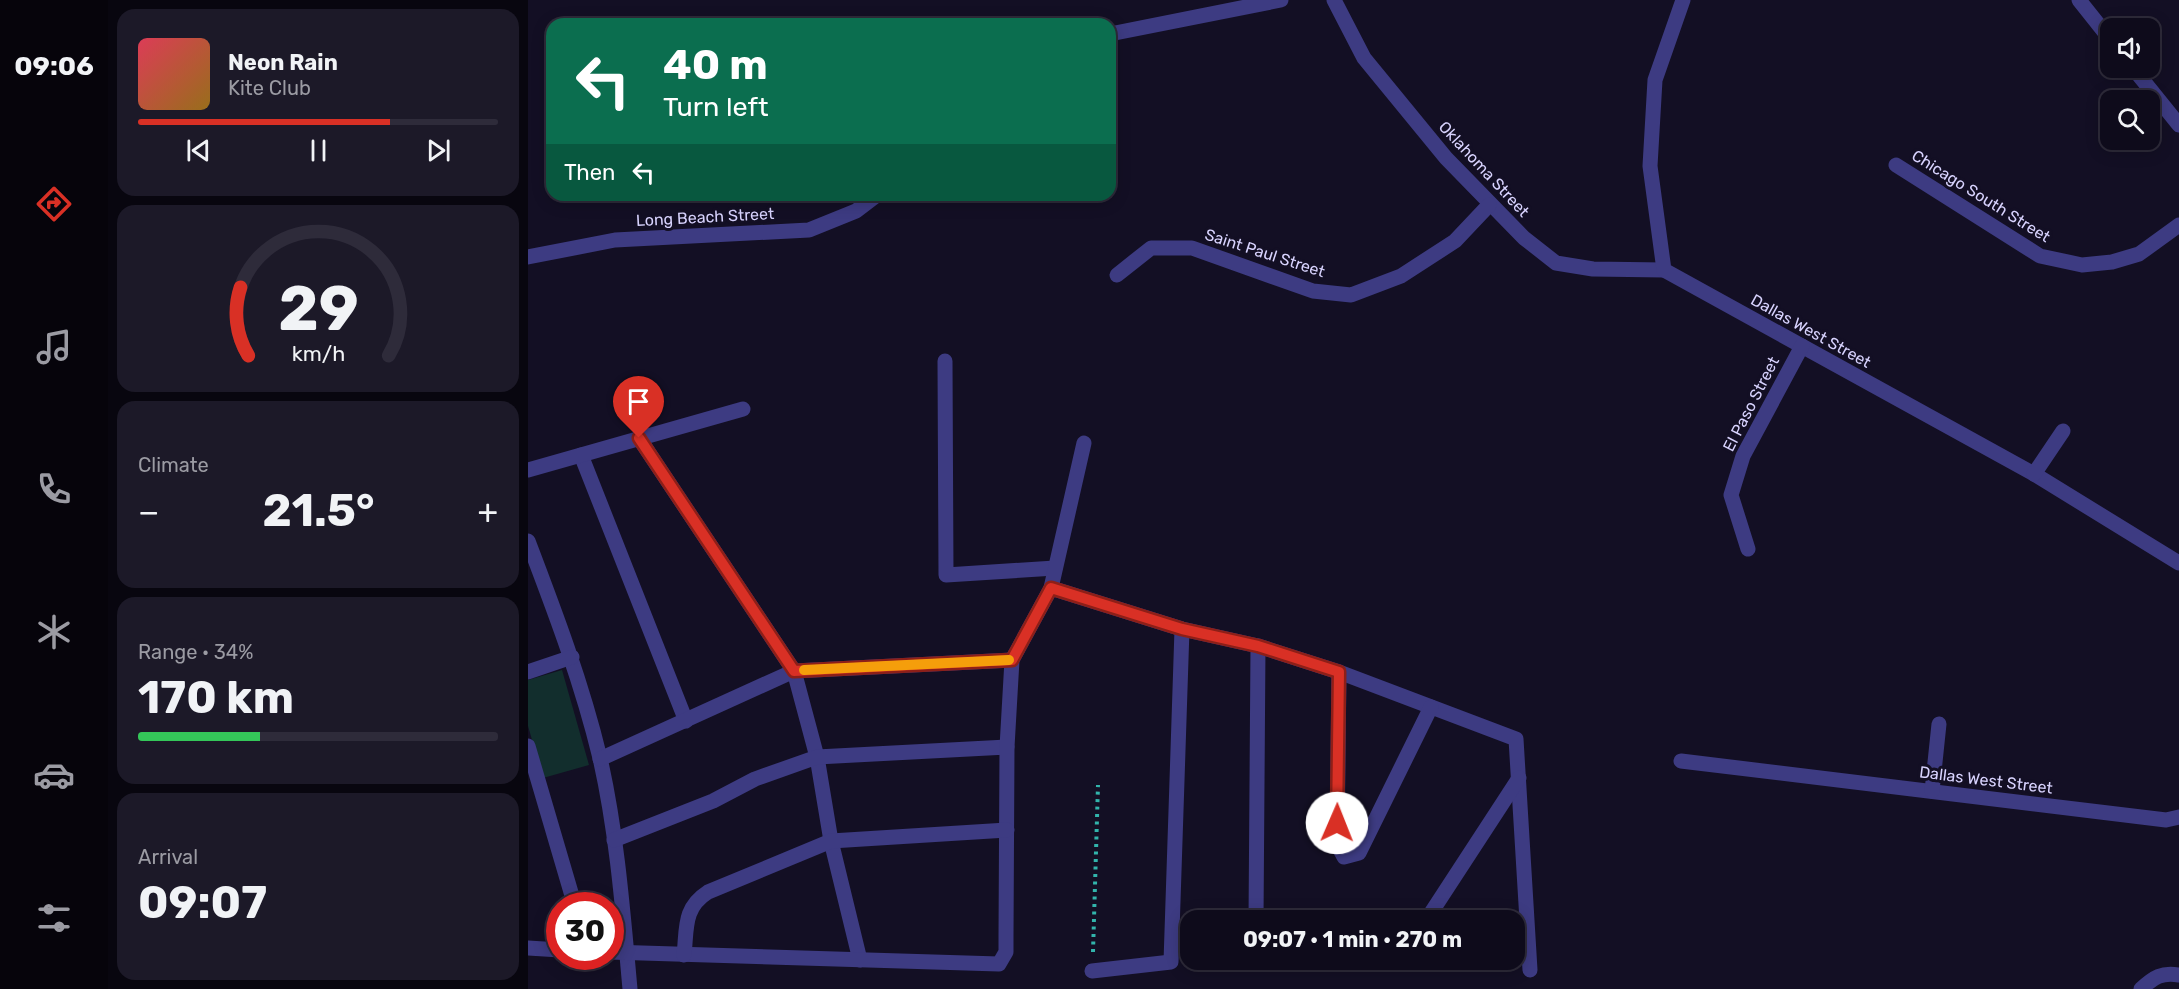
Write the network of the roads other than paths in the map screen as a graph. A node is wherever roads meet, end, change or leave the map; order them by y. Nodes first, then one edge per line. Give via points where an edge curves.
1 (1281, 0) edge
2 (1334, 0) edge
3 (1683, 0) edge
4 (2079, 0) edge
5 (2100, 26) edge
6 (1116, 33) edge
7 (2141, 78) edge
8 (2179, 124) edge
9 (1896, 165) dead end
10 (869, 201) edge
11 (1489, 205) junction
12 (2179, 225) edge
13 (528, 257) edge
14 (1664, 270) junction
15 (1117, 274) dead end
16 (1802, 346) junction
17 (945, 361) dead end
18 (742, 409) dead end
19 (2063, 431) dead end
20 (639, 438) junction
21 (1084, 443) dead end
22 (581, 455) junction
23 (528, 470) edge
24 (2034, 474) junction
25 (528, 541) edge
26 (1748, 549) dead end
27 (2179, 562) edge
28 (1055, 568) junction
29 (1051, 588) junction
30 (1182, 629) junction
31 (1258, 646) junction
32 (572, 657) junction
33 (1012, 660) junction
34 (794, 671) junction
35 (528, 672) edge
36 (1339, 672) junction
37 (1431, 707) junction
38 (686, 722) junction
39 (1939, 724) dead end
40 (528, 746) edge
41 (1007, 747) junction
42 (817, 757) junction
43 (600, 759) junction
44 (1681, 761) dead end
45 (1519, 778) junction
46 (1932, 791) junction
47 (2179, 817) edge
48 (1007, 830) junction
49 (614, 840) junction
50 (831, 841) junction
51 (571, 892) edge
52 (1256, 910) edge
53 (1433, 910) edge
54 (528, 948) edge
55 (546, 949) edge
56 (624, 953) edge
57 (627, 953) junction
58 (684, 955) junction
59 (860, 960) junction
60 (1530, 970) dead end
61 (1092, 971) road end
62 (2179, 975) edge
63 (630, 989) edge
64 (2141, 989) edge

1 - 6 street
2 - 11 street, Oklahoma Street via 1364,58
3 - 14 street via 1655,80 1650,166
4 - 5 street
7 - 8 street
9 - 12 street, Chicago South Street via 2040,256 2061,261 2082,265 2139,254
10 - 13 street, Long Beach Street via 856,211 809,230 615,240
11 - 14 street, Oklahoma Street via 1556,263 1593,269
11 - 15 street, Saint Paul Street via 1455,242 1401,276 1351,295 1313,291 1192,248 1151,248
14 - 16 street, Dallas West Street
16 - 24 street, Dallas West Street
16 - 26 street, El Paso Street via 1743,456 1731,495
17 - 28 street via 946,575
18 - 20 street
19 - 24 street
20 - 22 street
20 - 34 street
21 - 28 street
22 - 23 street
22 - 38 street
24 - 27 street, Dallas West Street
25 - 32 street
28 - 29 street
29 - 30 street
29 - 33 street
30 - 31 street
30 - 61 street via 1171,962
31 - 36 street
31 - 52 street
32 - 35 street
32 - 43 street
33 - 34 street
33 - 41 street
34 - 38 street
34 - 42 street
36 - 37 street
36 - 37 street via 1337,844 1344,857 1359,853
37 - 45 street via 1516,739
38 - 43 street
39 - 46 street
40 - 51 street
41 - 42 street
41 - 48 street
42 - 49 street via 782,768 713,801
42 - 50 street
43 - 49 street
44 - 46 street, Dallas West Street
45 - 53 street
45 - 60 street
46 - 47 street, Dallas West Street via 2166,820
48 - 50 street
48 - 59 street via 1006,952 999,964
49 - 57 street
50 - 58 street via 695,901 687,917
50 - 59 street
54 - 55 street
56 - 57 street
57 - 58 street
57 - 63 street
58 - 59 street
62 - 64 street via 2166,973

